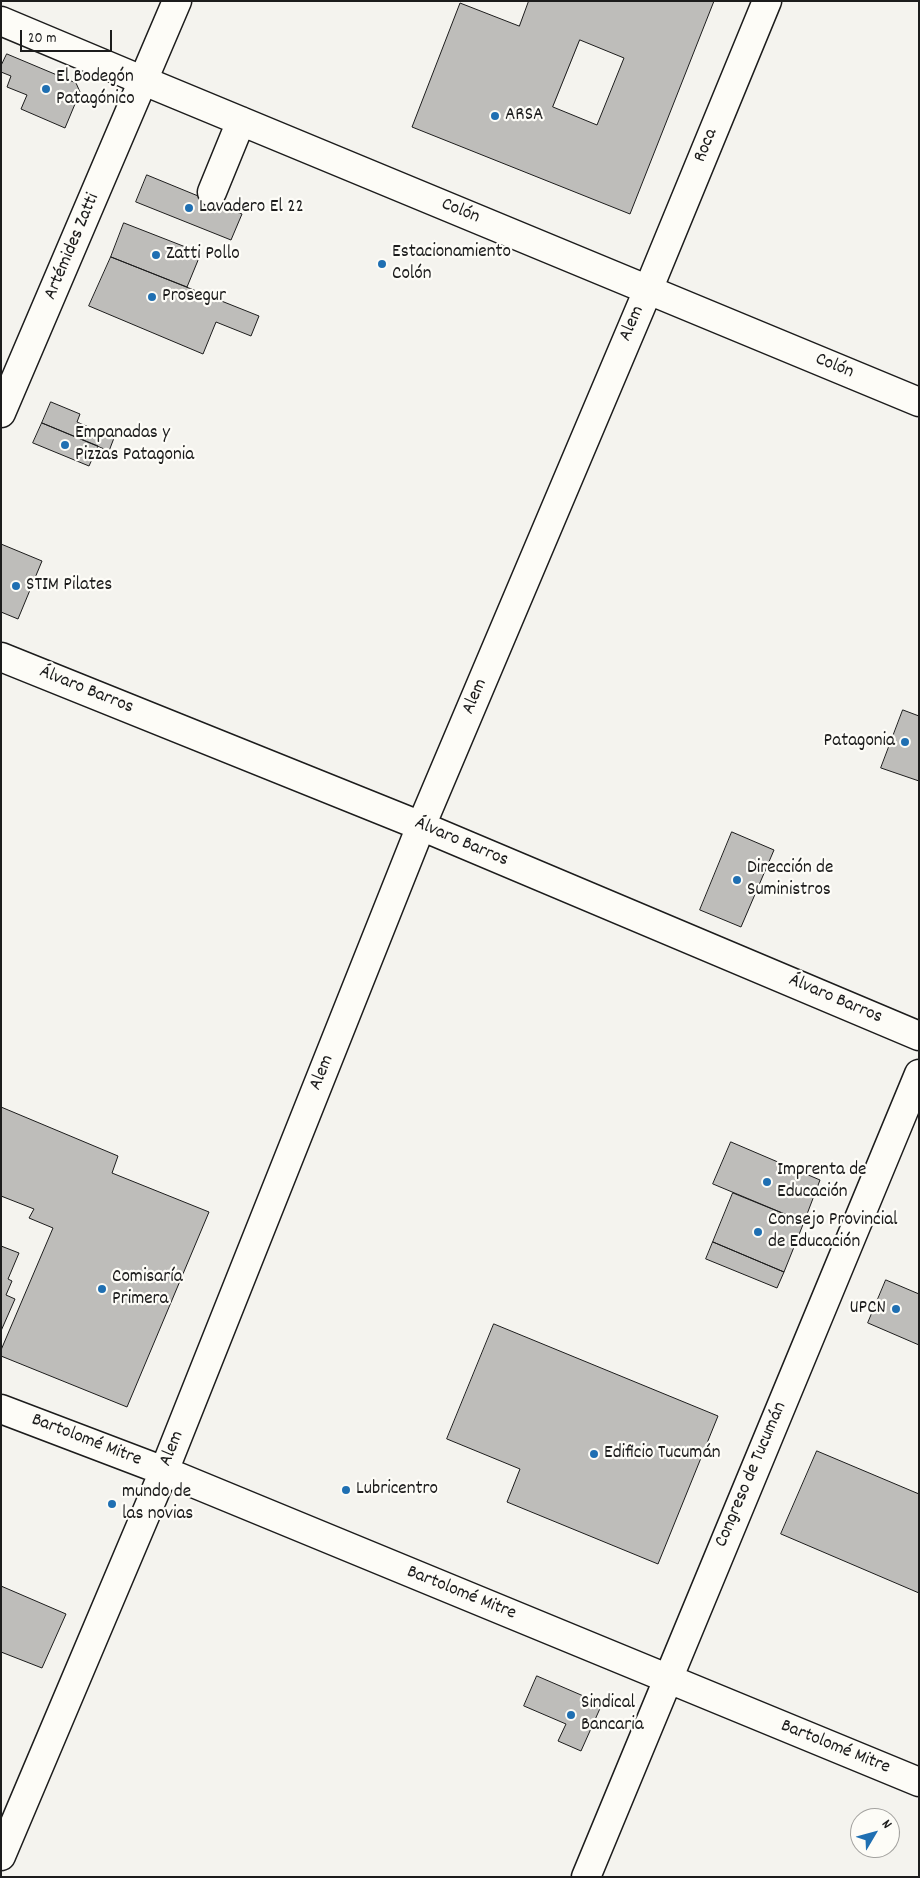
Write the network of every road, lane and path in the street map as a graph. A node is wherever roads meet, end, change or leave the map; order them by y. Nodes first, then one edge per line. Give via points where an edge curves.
1 (177, 1) edge
2 (767, 1) edge
3 (1, 20) edge
4 (144, 81) junction
5 (240, 121) junction
6 (212, 192) dead end
7 (648, 290) junction
8 (919, 402) edge
9 (1, 413) edge
10 (1, 657) edge
11 (422, 826) junction
12 (919, 1036) edge
13 (919, 1074) edge
14 (1, 1409) edge
15 (164, 1471) junction
16 (668, 1679) junction
17 (919, 1782) edge
18 (1, 1856) edge
19 (586, 1877) edge

1 - 4 street, Artémides Zatti
2 - 7 street, Roca
3 - 4 street, Colón
4 - 5 street, Colón
4 - 9 street, Artémides Zatti
5 - 6 street
5 - 7 street, Colón
7 - 8 street, Colón
7 - 11 street, Alem
10 - 11 street, Álvaro Barros
11 - 12 street, Álvaro Barros
11 - 15 street, Alem
13 - 16 street, Congreso de Tucumán
14 - 15 street, Bartolomé Mitre
15 - 16 street, Bartolomé Mitre
15 - 18 street, Alem
16 - 17 street, Bartolomé Mitre
16 - 19 street, Congreso de Tucumán

